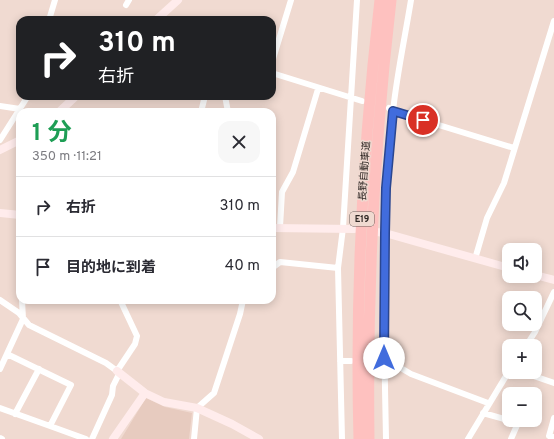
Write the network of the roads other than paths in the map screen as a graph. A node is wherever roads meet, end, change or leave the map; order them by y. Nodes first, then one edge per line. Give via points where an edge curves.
1 (55, 0) edge
2 (178, 0) edge
3 (292, 0) edge
4 (357, 0) edge
5 (380, 0) edge
6 (391, 0) edge
7 (411, 0) edge
8 (50, 16) edge
9 (160, 16) edge
10 (554, 21) edge
11 (276, 50) edge
12 (276, 74) edge
13 (318, 89) junction
14 (350, 98) junction
15 (72, 100) edge
16 (362, 102) dead end
17 (0, 106) edge
18 (16, 108) edge
19 (63, 108) edge
20 (391, 110) junction
21 (16, 116) edge
22 (16, 141) edge
23 (0, 146) edge
24 (514, 148) junction
25 (0, 213) edge
26 (16, 215) edge
27 (276, 228) edge
28 (343, 228) junction
29 (354, 229) dead end
30 (381, 232) junction
31 (475, 259) junction
32 (276, 265) edge
33 (502, 266) edge
34 (338, 268) junction
35 (542, 277) edge
36 (554, 280) edge
37 (554, 292) edge
38 (0, 300) edge
39 (22, 304) edge
40 (122, 304) edge
41 (242, 304) edge
42 (23, 319) junction
43 (530, 339) edge
44 (7, 354) junction
45 (384, 358) junction
46 (377, 359) dead end
47 (340, 361) junction
48 (350, 361) dead end
49 (0, 369) edge
50 (39, 369) junction
51 (118, 372) junction
52 (504, 379) edge
53 (542, 379) edge
54 (554, 383) edge
55 (145, 393) junction
56 (488, 403) junction
57 (0, 408) edge
58 (198, 408) junction
59 (483, 413) junction
60 (15, 414) junction
61 (554, 418) edge
62 (50, 426) junction
63 (66, 432) junction
64 (554, 437) edge
65 (63, 439) edge
66 (86, 439) edge
67 (92, 439) edge
68 (113, 439) edge
69 (194, 439) edge
70 (259, 439) edge
71 (342, 439) edge
72 (359, 439) edge
73 (369, 439) edge
74 (386, 439) edge
75 (468, 439) edge
76 (511, 439) edge

1 - 8 street
2 - 9 street
3 - 11 street
4 - 14 street
5 - 72 highway, 長野自動車道 / E19 via 363,188 358,339
6 - 73 highway, 長野自動車道 / E19 via 374,189
7 - 20 street
10 - 24 street
12 - 13 street
13 - 14 street
13 - 27 street via 292,172 282,192
14 - 16 street
14 - 28 street
15 - 19 street
17 - 18 street
20 - 24 street
20 - 30 street
21 - 23 street
22 - 23 street
24 - 31 street via 504,183 487,218
25 - 26 street
27 - 28 street
28 - 29 street
28 - 34 street
30 - 31 street
30 - 45 street
31 - 33 street
32 - 34 street via 280,262
34 - 47 street
35 - 36 street
37 - 43 street
38 - 42 street via 19,313
39 - 42 street
40 - 51 street via 137,336
41 - 58 street via 214,392
42 - 44 street
42 - 51 street via 29,325 106,363
44 - 49 street
44 - 50 street
45 - 46 street
45 - 56 street via 411,374
45 - 74 street
47 - 48 street
47 - 71 street
50 - 60 street
50 - 62 street via 71,385
51 - 55 street
51 - 67 street via 112,395
52 - 56 street
53 - 54 street
55 - 58 street via 164,402
55 - 68 street
56 - 59 street
57 - 60 street
58 - 69 street
58 - 70 street
59 - 75 street
59 - 76 street via 518,423
60 - 62 street
61 - 64 street via 549,436
62 - 63 street
63 - 65 street
63 - 66 street

